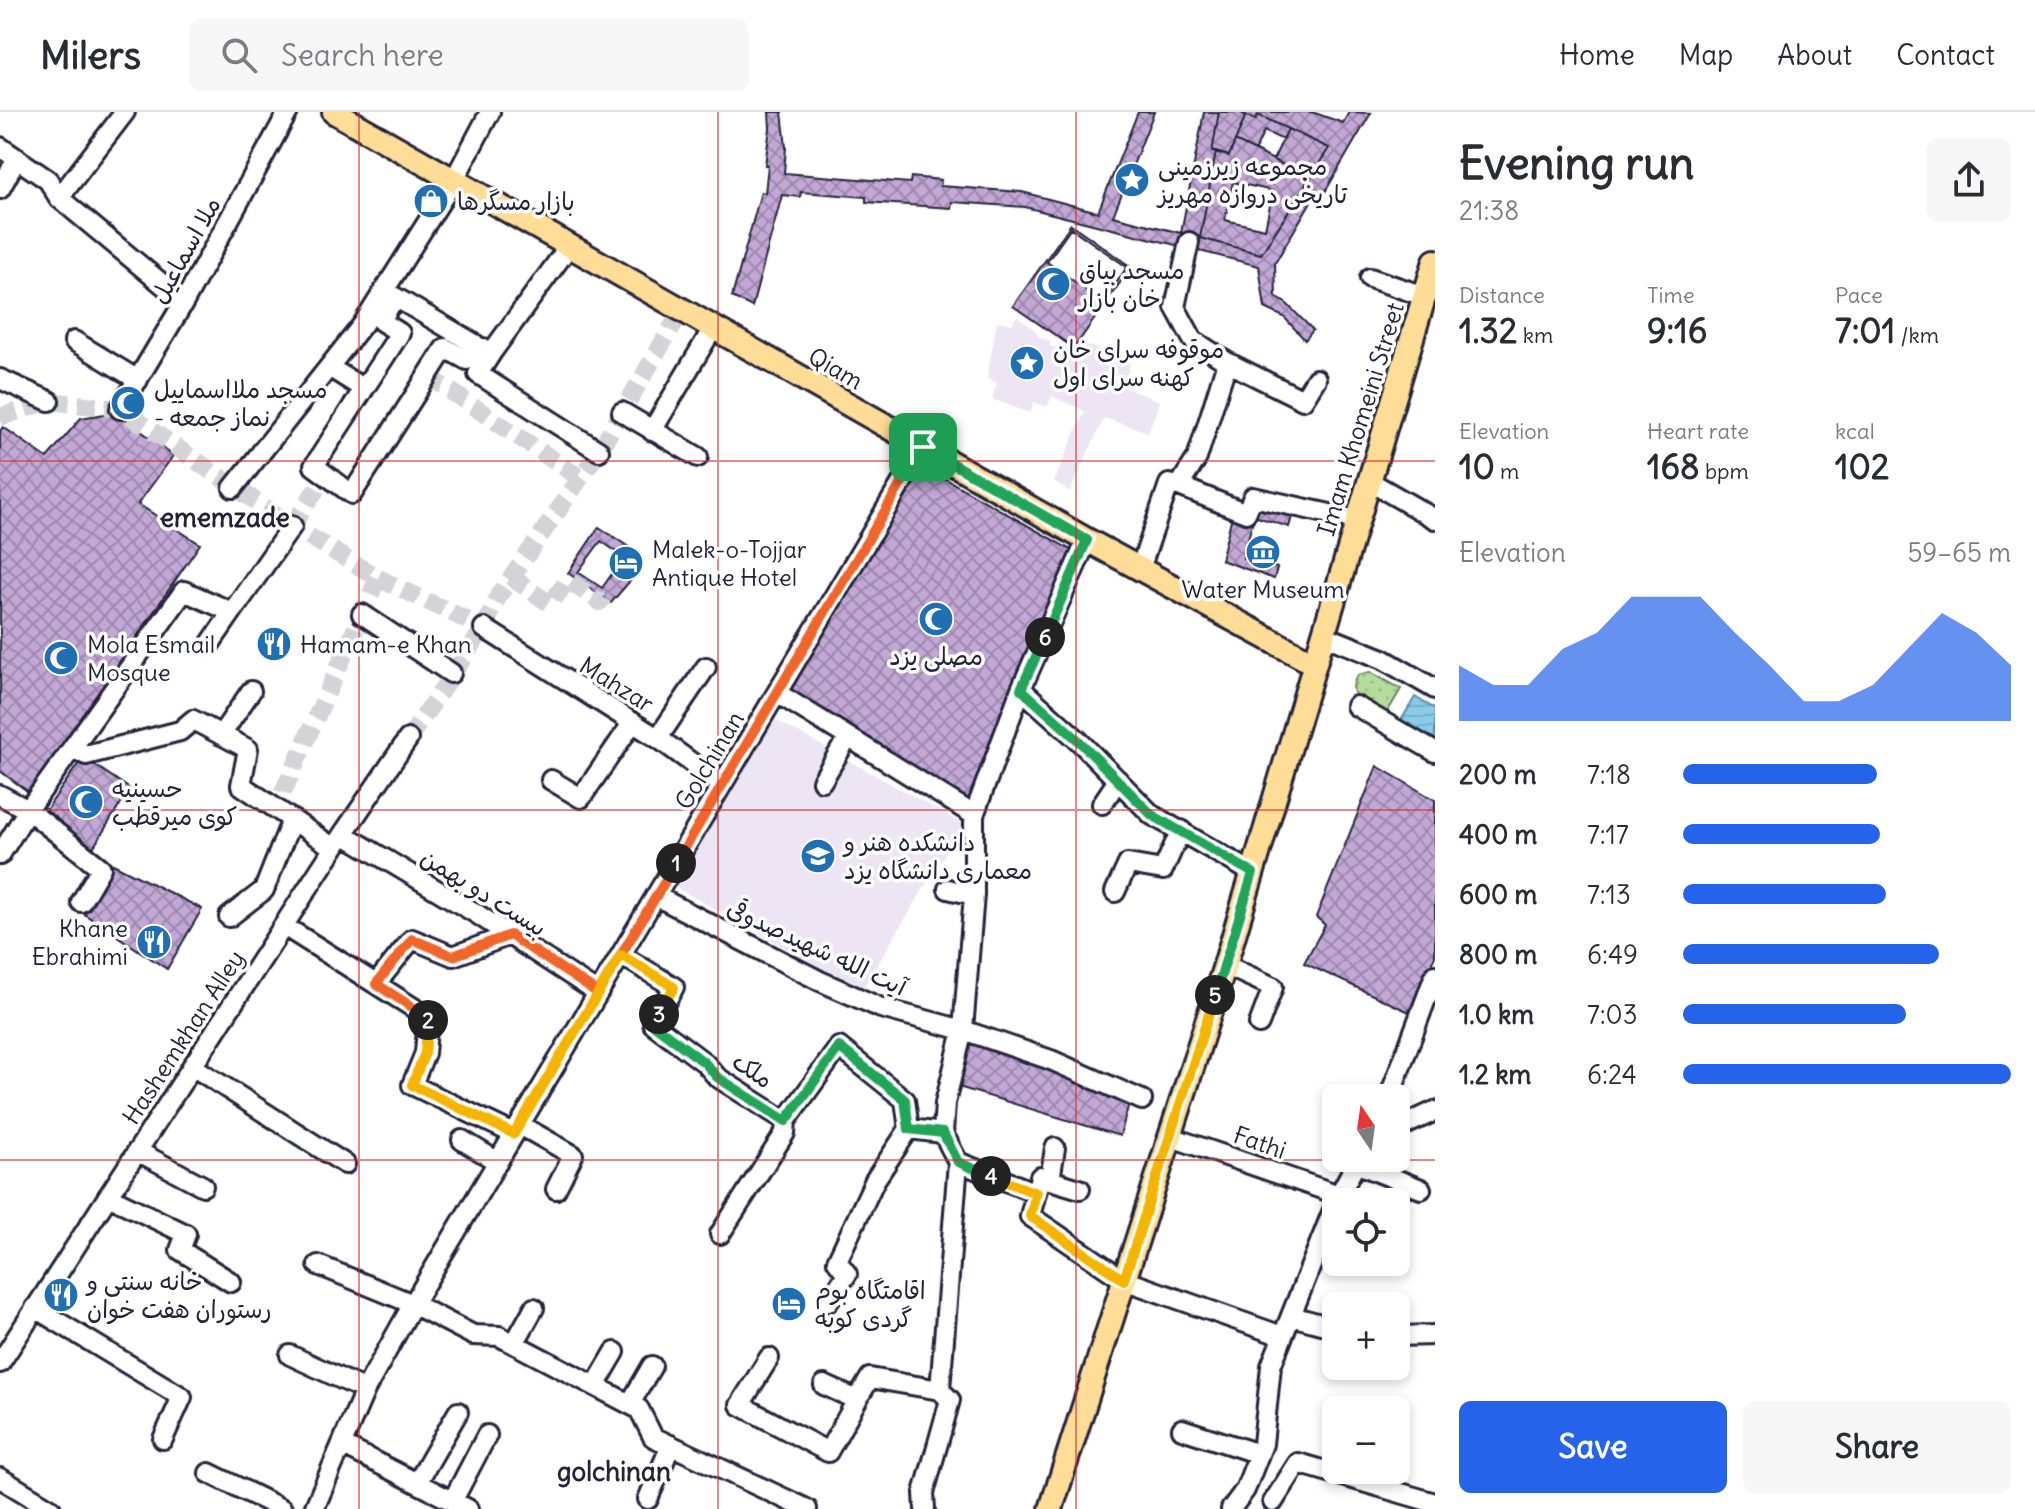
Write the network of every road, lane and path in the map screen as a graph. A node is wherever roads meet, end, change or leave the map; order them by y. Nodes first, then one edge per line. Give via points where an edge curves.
1 (125, 112) edge
2 (288, 112) edge
3 (334, 112) edge
4 (490, 112) edge
5 (0, 147) edge
6 (17, 158) junction
7 (454, 180) junction
8 (0, 189) edge
9 (59, 198) junction
10 (1189, 242) dead end
11 (569, 246) junction
12 (1435, 261) edge
13 (1370, 278) dead end
14 (1424, 296) junction
15 (388, 298) junction
16 (184, 302) junction
17 (713, 328) junction
18 (74, 341) dead end
19 (483, 348) junction
20 (1227, 362) junction
21 (329, 367) junction
22 (0, 379) edge
23 (1316, 379) dead end
24 (138, 380) junction
25 (364, 389) junction
26 (49, 401) dead end
27 (120, 409) dead end
28 (622, 412) dead end
29 (652, 431) junction
30 (923, 447) junction
31 (599, 451) dead end
32 (698, 457) dead end
33 (1369, 481) junction
34 (1179, 486) junction
35 (233, 488) dead end
36 (1435, 519) edge
37 (1357, 520) junction
38 (292, 526) tunnel mouth
39 (1087, 540) junction
40 (1140, 569) junction
41 (232, 612) junction
42 (362, 614) dead end
43 (484, 628) tunnel mouth
44 (1323, 635) junction
45 (210, 644) dead end
46 (1315, 664) junction
47 (706, 667) dead end
48 (451, 673) dead end
49 (1411, 688) dead end
50 (1021, 689) junction
51 (1435, 689) edge
52 (251, 691) dead end
53 (777, 693) junction
54 (1435, 702) edge
55 (1356, 706) dead end
56 (633, 722) junction
57 (221, 735) junction
58 (848, 737) junction
59 (658, 738) junction
60 (408, 739) tunnel mouth
61 (72, 748) junction
62 (1435, 752) edge
63 (551, 780) dead end
64 (1118, 780) junction
65 (822, 781) dead end
66 (722, 785) junction
67 (0, 795) edge
68 (1102, 804) dead end
69 (28, 810) junction
70 (974, 815) junction
71 (292, 819) junction
72 (1181, 830) junction
73 (338, 841) junction
74 (1, 851) edge
75 (1253, 873) junction
76 (948, 889) dead end
77 (1115, 892) dead end
78 (974, 895) junction
79 (656, 896) junction
80 (81, 902) dead end
81 (229, 917) dead end
82 (284, 926) junction
83 (510, 935) junction
84 (621, 955) junction
85 (1225, 965) junction
86 (1435, 975) edge
87 (376, 984) junction
88 (598, 993) junction
89 (1259, 1024) dead end
90 (963, 1030) junction
91 (192, 1066) junction
92 (1394, 1084) edge
93 (1142, 1100) dead end
94 (1435, 1111) edge
95 (786, 1121) junction
96 (1410, 1123) edge
97 (909, 1129) junction
98 (517, 1130) junction
99 (943, 1133) junction
100 (1171, 1137) junction
101 (462, 1140) dead end
102 (1055, 1148) dead end
103 (137, 1151) junction
104 (498, 1162) junction
105 (958, 1162) junction
106 (345, 1164) dead end
107 (1382, 1172) edge
108 (1050, 1180) junction
109 (203, 1186) dead end
110 (556, 1189) dead end
111 (1080, 1189) dead end
112 (1322, 1189) edge
113 (1421, 1189) dead end
114 (1036, 1193) junction
115 (108, 1196) junction
116 (720, 1234) dead end
117 (1322, 1238) edge
118 (318, 1265) dead end
119 (1124, 1280) junction
120 (231, 1282) dead end
121 (828, 1302) dead end
122 (413, 1304) junction
123 (35, 1308) junction
124 (534, 1308) dead end
125 (1291, 1316) junction
126 (1322, 1324) edge
127 (1435, 1335) edge
128 (1282, 1336) junction
129 (1410, 1336) edge
130 (514, 1344) junction
131 (615, 1352) dead end
132 (290, 1355) dead end
133 (769, 1358) dead end
134 (0, 1363) edge
135 (652, 1366) dead end
136 (824, 1385) dead end
137 (595, 1386) junction
138 (365, 1390) junction
139 (940, 1390) junction
140 (857, 1400) junction
141 (630, 1404) junction
142 (458, 1412) dead end
143 (1182, 1429) dead end
144 (487, 1435) dead end
145 (163, 1439) dead end
146 (342, 1445) junction
147 (671, 1445) junction
148 (1259, 1454) junction
149 (209, 1473) dead end
150 (0, 1478) edge
151 (417, 1483) junction
152 (1245, 1490) junction
153 (648, 1499) dead end
154 (1435, 1503) edge
155 (460, 1505) edge
156 (1276, 1506) edge
157 (317, 1508) edge
158 (51, 1509) edge
159 (282, 1509) edge
160 (807, 1509) edge
161 (925, 1509) edge
162 (1051, 1509) edge
163 (1231, 1509) edge

1 - 9 street
2 - 16 street, ملا اسماعیل
3 - 7 main road, Qiam
4 - 7 street
5 - 6 street
6 - 8 street
6 - 9 street via 48,180
7 - 11 main road, Qiam
7 - 15 street
9 - 16 street
10 - 20 street via 1175,307 1193,340
11 - 17 main road, Qiam
11 - 19 street
12 - 14 main road, Imam Khomeini Street
13 - 14 street
14 - 33 main road, Imam Khomeini Street
15 - 19 street via 395,297
15 - 21 street
15 - 25 street via 381,321 400,333
16 - 24 street, ملا اسماعیل
17 - 29 street
17 - 30 main road, Qiam
18 - 24 street
19 - 25 street via 467,360 445,348 352,494 314,466
19 - 31 street via 478,374
20 - 23 street via 1303,400
20 - 34 street via 1197,458
21 - 25 street
21 - 35 street
22 - 26 street
24 - 27 street, ملا اسماعیل
28 - 29 street
29 - 32 street
30 - 39 main road, Qiam
30 - 53 street, Golchinan
33 - 36 street
33 - 37 main road, Imam Khomeini Street
34 - 37 street via 1246,513 1253,497
34 - 40 street via 1169,484
37 - 44 main road, Imam Khomeini Street
38 - 41 street
39 - 40 main road, Qiam
39 - 50 street
40 - 46 main road, Qiam
41 - 45 street
41 - 61 street via 184,591
42 - 48 street
43 - 56 street, Mahzar
44 - 46 main road, Imam Khomeini Street
44 - 51 street via 1383,659
46 - 75 main road, Imam Khomeini Street
47 - 59 street
49 - 54 street
50 - 64 street
50 - 70 street
52 - 57 street
53 - 58 street
53 - 66 street, Golchinan
55 - 62 street
56 - 59 street, Mahzar
56 - 63 street via 581,798
57 - 61 street via 193,720 180,731 86,755
57 - 71 street, بیست دو بهمن via 248,749 241,785
58 - 65 street
58 - 70 street
59 - 66 street, Mahzar
60 - 73 street, Hashemkhan Alley
61 - 69 street
64 - 68 street
64 - 72 street via 1152,815
66 - 79 street, Golchinan
67 - 69 street
69 - 74 street
69 - 80 street via 101,868
70 - 78 street
71 - 73 street, بیست دو بهمن
71 - 81 street via 264,890
72 - 75 street
72 - 77 street via 1163,870 1128,864
73 - 82 street, Hashemkhan Alley
73 - 83 street, بیست دو بهمن
75 - 85 main road, Imam Khomeini Street
76 - 78 street
78 - 90 street
79 - 84 street, Golchinan
79 - 90 street, آیت الله شهیدصدوقی via 881,1008
82 - 87 street
82 - 91 street, Hashemkhan Alley
83 - 87 street via 453,956 412,939
83 - 88 street, بیست دو بهمن
84 - 88 street, Golchinan
84 - 95 street, ملک via 674,987 653,1024 717,1077
85 - 89 street via 1273,987
85 - 100 main road, Imam Khomeini Street
86 - 92 street
87 - 98 street via 428,1017 425,1053 412,1085
88 - 98 street, Golchinan
90 - 93 street, آیت الله شهیدصدوقی via 1051,1060
90 - 99 street
91 - 103 street, Hashemkhan Alley
91 - 106 street
94 - 96 street
95 - 97 street, ملک via 839,1047 905,1100
95 - 116 street via 785,1133
97 - 99 street
97 - 121 street via 862,1207 837,1261 847,1274
98 - 104 street, Golchinan
98 - 110 street via 573,1155
99 - 105 street
100 - 112 street, Fathi
100 - 119 main road, Imam Khomeini Street
101 - 104 street
102 - 108 street
103 - 109 street
103 - 115 street, Hashemkhan Alley
104 - 122 street, Golchinan
105 - 114 street
105 - 139 street
107 - 113 street
108 - 111 street
108 - 114 street via 1040,1177
114 - 119 street via 1030,1216
115 - 120 street via 186,1234 180,1250
115 - 123 street, Hashemkhan Alley
117 - 125 street
118 - 122 street
119 - 128 street
119 - 162 main road, Imam Khomeini Street
122 - 130 street via 473,1335 499,1336
122 - 138 street, Golchinan
123 - 134 street, Hashemkhan Alley
123 - 145 street via 182,1397
124 - 130 street
125 - 126 street
125 - 128 street
127 - 129 street
128 - 148 street via 1271,1366
130 - 137 street
131 - 137 street
132 - 138 street
133 - 140 street via 740,1405 828,1452
135 - 141 street
136 - 140 street
137 - 141 street
138 - 146 street, Golchinan
139 - 140 street via 870,1378
139 - 161 street via 950,1400 924,1493
141 - 147 street via 639,1409 653,1437
142 - 151 street
143 - 148 street
144 - 155 street
146 - 151 street
146 - 157 street, Golchinan
147 - 153 street
147 - 160 street
148 - 152 street
149 - 159 street
150 - 158 street
151 - 155 street
152 - 156 street
152 - 163 street
154 - 156 street via 1298,1463

